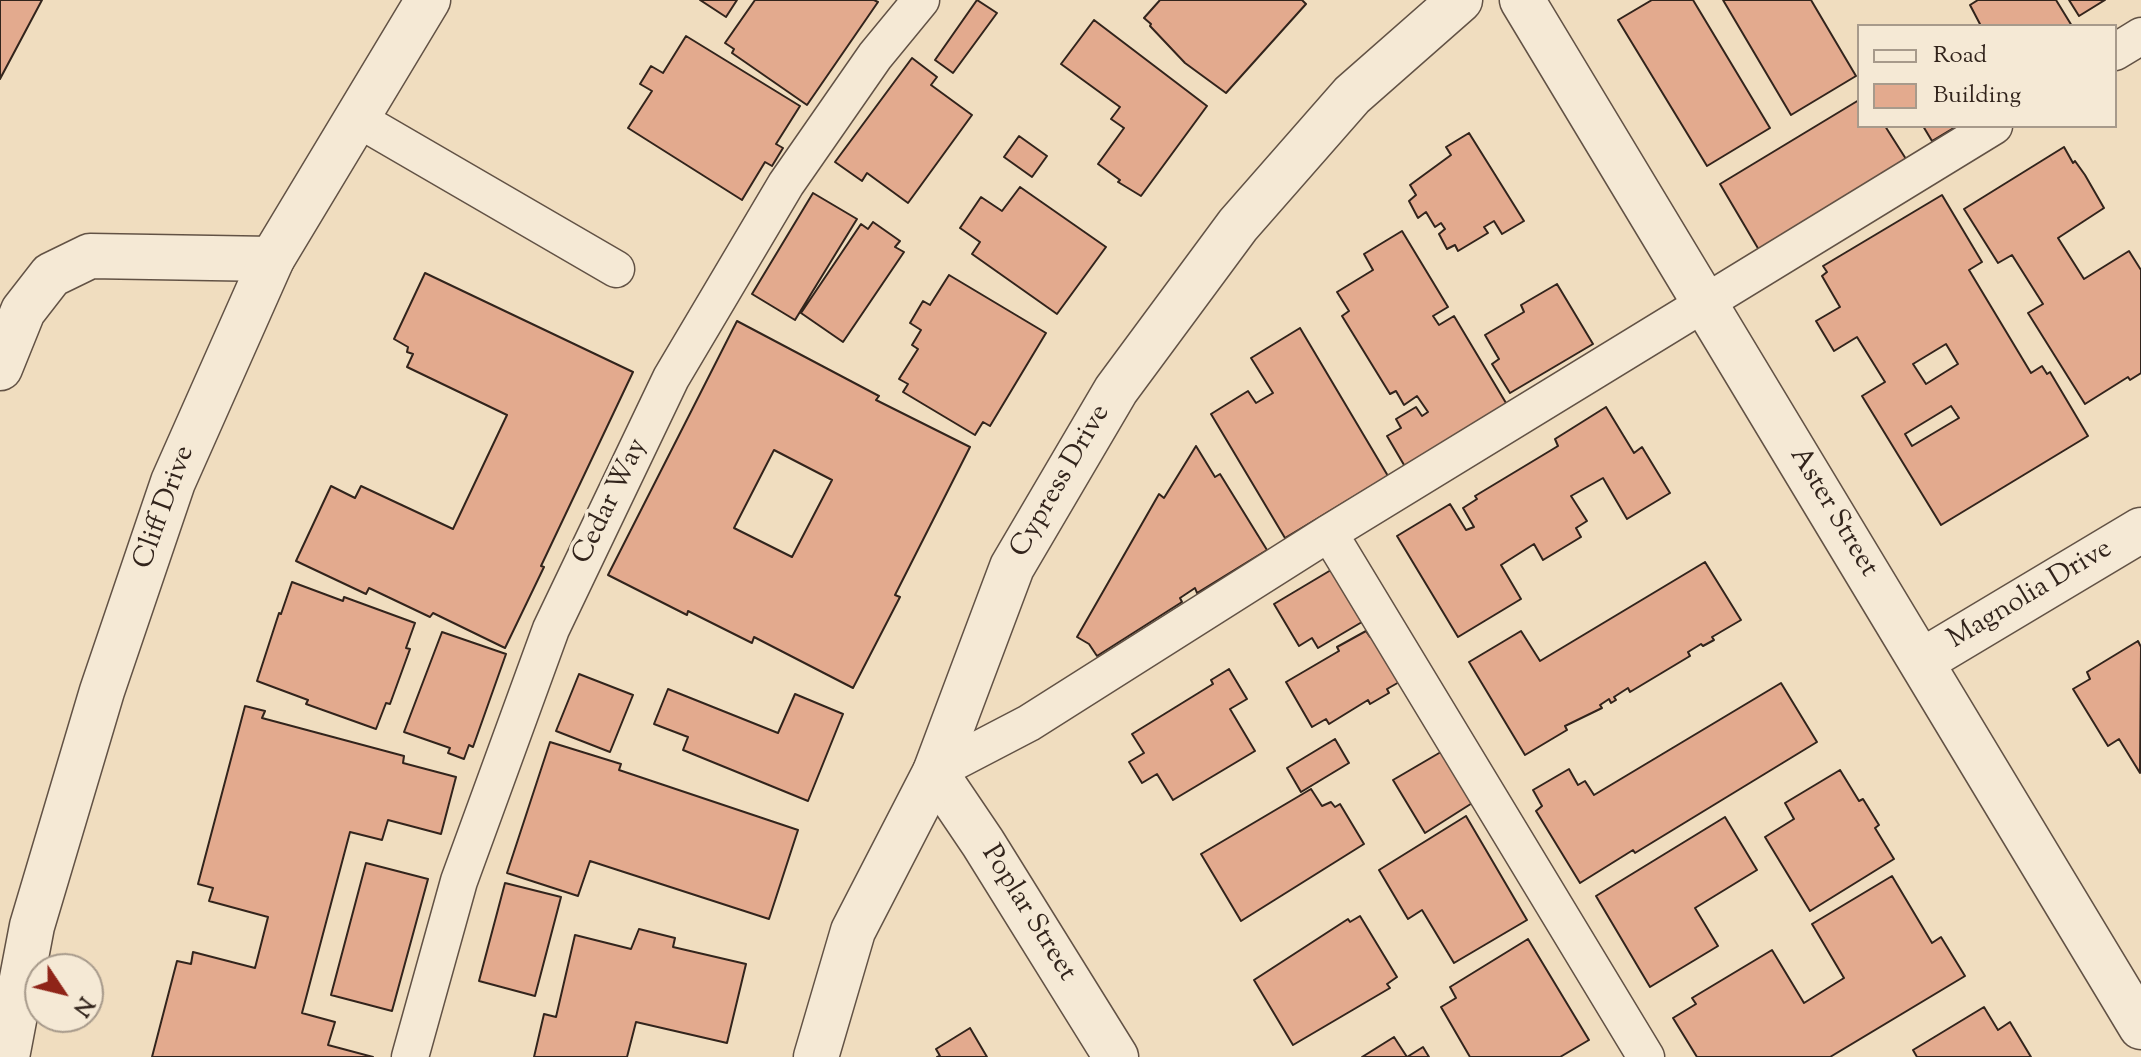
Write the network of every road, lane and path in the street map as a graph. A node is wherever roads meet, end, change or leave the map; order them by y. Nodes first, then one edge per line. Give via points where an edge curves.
1 (428, 0) edge
2 (921, 0) edge
3 (1460, 0) edge
4 (1522, 0) edge
5 (2141, 36) edge
6 (2117, 51) edge
7 (356, 118) junction
8 (1991, 128) edge
9 (272, 259) junction
10 (616, 269) dead end
11 (1704, 303) junction
12 (0, 368) edge
13 (2141, 530) edge
14 (1329, 533) junction
15 (1922, 661) junction
16 (935, 772) junction
17 (2136, 1008) edge
18 (7, 1057) edge
19 (410, 1057) edge
20 (816, 1057) edge
21 (1116, 1057) edge
22 (1646, 1057) edge

1 - 7 street, Cliff Drive
2 - 19 lane, Cedar Way via 786,184 665,392 551,629 459,881
3 - 16 street, Cypress Drive via 1352,95 1238,225 1116,390 1012,567
4 - 11 street, Aster Street
5 - 6 lane
7 - 9 street, Cliff Drive
7 - 10 lane
8 - 11 lane
9 - 12 street via 90,256 51,275 23,311
9 - 18 street, Cliff Drive via 173,482 102,691 32,926
11 - 14 lane
11 - 15 street, Aster Street
13 - 15 street, Magnolia Drive
14 - 16 lane via 1029,723
14 - 22 lane
15 - 17 street, Aster Street
16 - 20 street, Cypress Drive via 853,931
16 - 21 street, Poplar Street

